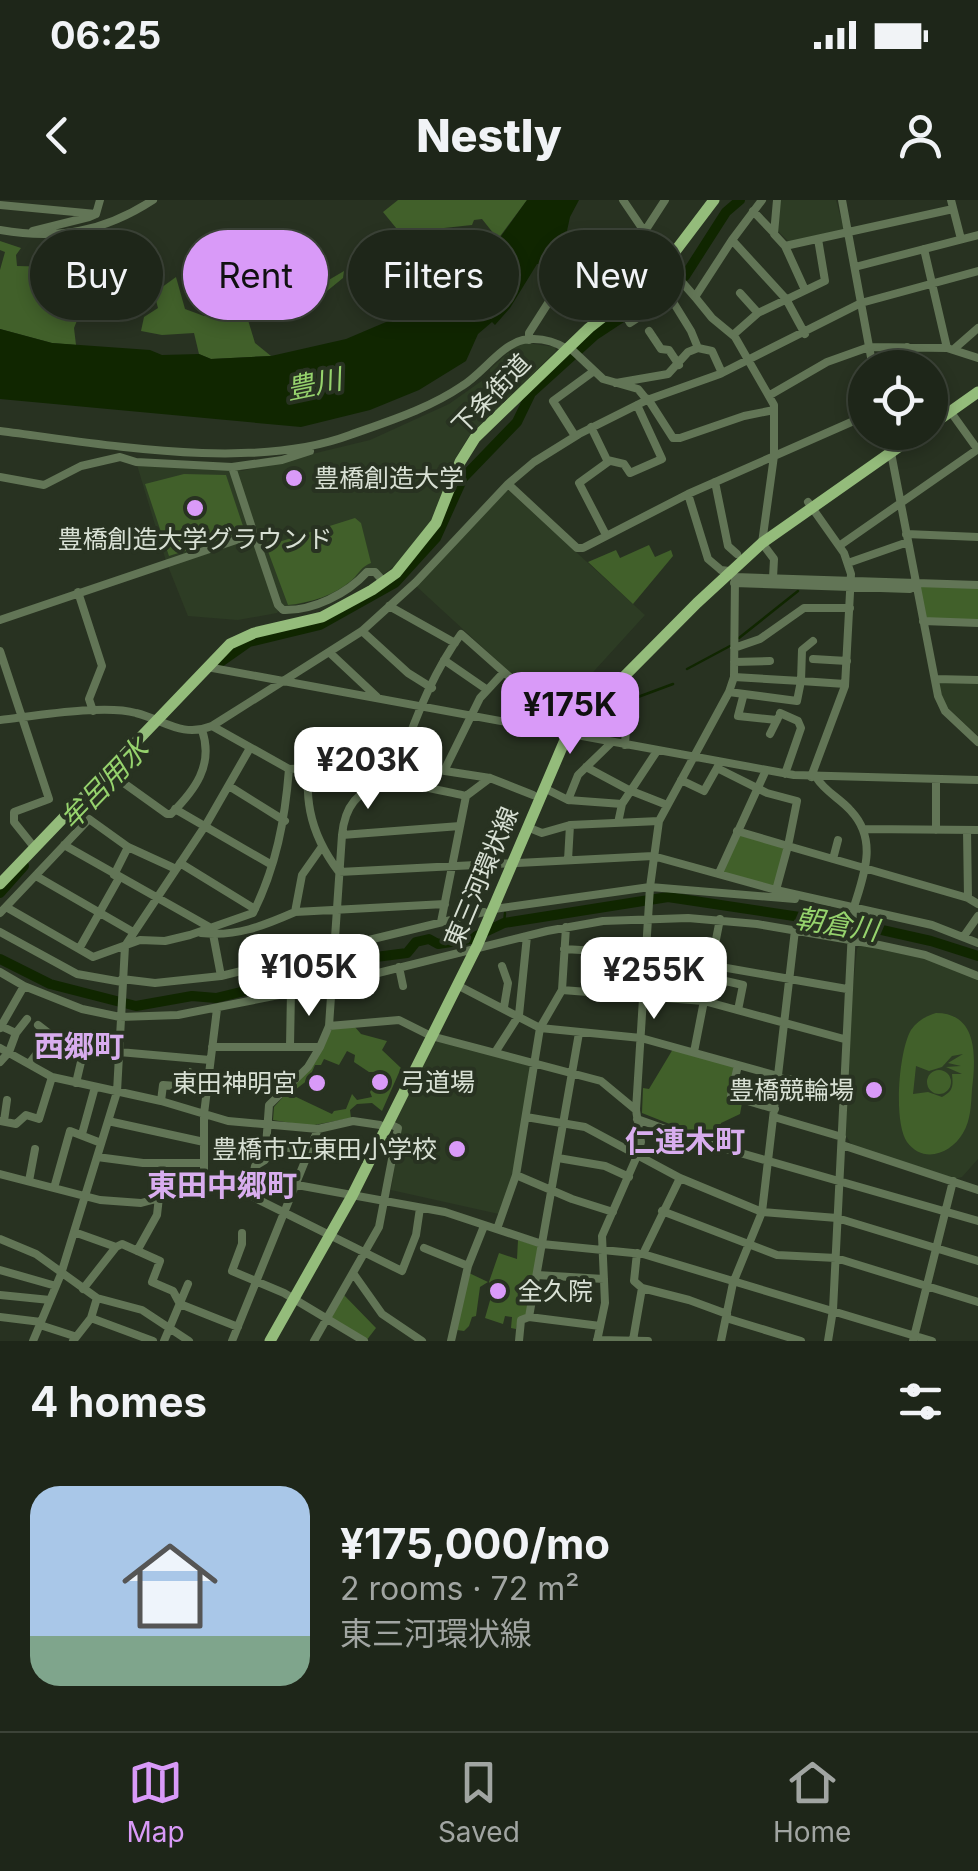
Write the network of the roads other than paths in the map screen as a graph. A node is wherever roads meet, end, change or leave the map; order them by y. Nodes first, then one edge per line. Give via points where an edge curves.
1 (100, 200) edge
2 (153, 200) edge
3 (623, 200) edge
4 (665, 200) edge
5 (714, 200) edge
6 (762, 200) edge
7 (776, 200) edge
8 (845, 201) edge
9 (952, 204) edge
10 (0, 205) edge
11 (51, 205) edge
12 (753, 211) junction
13 (96, 214) junction
14 (0, 230) edge
15 (638, 230) edge
16 (644, 230) edge
17 (848, 233) junction
18 (24, 234) junction
19 (774, 234) junction
20 (978, 235) edge
21 (732, 240) junction
22 (818, 240) junction
23 (960, 240) junction
24 (684, 241) edge
25 (785, 246) junction
26 (924, 249) junction
27 (855, 266) junction
28 (978, 271) edge
29 (933, 282) junction
30 (684, 284) edge
31 (806, 290) junction
32 (740, 293) dead end
33 (695, 297) junction
34 (786, 299) junction
35 (861, 304) junction
36 (758, 312) junction
37 (539, 317) edge
38 (612, 320) edge
39 (684, 320) edge
40 (978, 328) edge
41 (649, 330) dead end
42 (804, 334) junction
43 (733, 335) junction
44 (528, 340) junction
45 (869, 347) junction
46 (907, 347) joint
47 (698, 348) junction
48 (950, 348) junction
49 (572, 350) junction
50 (870, 350) edge
51 (978, 358) edge
52 (747, 359) junction
53 (680, 365) junction
54 (594, 371) junction
55 (722, 373) junction
56 (616, 383) junction
57 (978, 384) edge
58 (978, 392) edge
59 (770, 395) junction
60 (648, 400) junction
61 (948, 402) edge
62 (637, 405) junction
63 (774, 410) junction
64 (950, 412) joint
65 (848, 423) edge
66 (591, 427) junction
67 (0, 431) edge
68 (576, 436) junction
69 (325, 444) junction
70 (978, 449) edge
71 (881, 450) edge
72 (890, 450) edge
73 (774, 456) junction
74 (607, 460) junction
75 (232, 467) junction
76 (0, 477) edge
77 (715, 482) junction
78 (508, 484) junction
79 (688, 494) junction
80 (898, 502) junction
81 (810, 504) junction
82 (254, 534) junction
83 (606, 535) junction
84 (978, 537) edge
85 (763, 538) junction
86 (907, 538) junction
87 (838, 546) junction
88 (737, 554) junction
89 (848, 563) junction
90 (730, 577) junction
91 (774, 578) junction
92 (384, 582) junction
93 (916, 584) junction
94 (850, 585) junction
95 (978, 585) edge
96 (78, 592) junction
97 (390, 606) junction
98 (850, 608) junction
99 (0, 620) edge
100 (923, 622) junction
101 (978, 623) edge
102 (362, 630) junction
103 (813, 641) dead end
104 (454, 642) junction
105 (734, 648) junction
106 (0, 651) edge
107 (329, 652) junction
108 (814, 659) dead end
109 (444, 660) junction
110 (846, 661) junction
111 (734, 662) junction
112 (770, 662) dead end
113 (207, 666) junction
114 (504, 672) junction
115 (734, 677) junction
116 (282, 679) junction
117 (935, 680) junction
118 (978, 680) edge
119 (802, 681) junction
120 (845, 684) junction
121 (432, 688) junction
122 (486, 690) junction
123 (729, 692) junction
124 (743, 697) junction
125 (378, 698) junction
126 (786, 700) junction
127 (420, 706) junction
128 (590, 710) junction
129 (93, 711) junction
130 (473, 715) junction
131 (779, 716) junction
132 (24, 718) junction
133 (0, 720) edge
134 (159, 722) junction
135 (212, 726) junction
136 (202, 730) junction
137 (564, 730) junction
138 (770, 734) dead end
139 (612, 742) junction
140 (978, 742) edge
141 (625, 745) junction
142 (250, 748) junction
143 (658, 751) junction
144 (694, 758) junction
145 (400, 764) junction
146 (718, 766) junction
147 (586, 767) junction
148 (346, 768) junction
149 (290, 769) junction
150 (307, 769) junction
151 (444, 769) junction
152 (766, 770) junction
153 (785, 774) junction
154 (112, 775) junction
155 (814, 777) junction
156 (490, 778) junction
157 (681, 780) junction
158 (936, 780) junction
159 (978, 780) edge
160 (229, 786) junction
161 (629, 790) junction
162 (758, 790) junction
163 (538, 791) junction
164 (466, 796) junction
165 (568, 800) junction
166 (622, 804) junction
167 (667, 805) junction
168 (175, 809) junction
169 (285, 821) junction
170 (659, 821) junction
171 (618, 823) junction
172 (204, 826) junction
173 (460, 826) junction
174 (570, 826) junction
175 (527, 827) junction
176 (863, 829) junction
177 (936, 830) junction
178 (967, 830) junction
179 (978, 830) edge
180 (737, 831) junction
181 (342, 834) junction
182 (838, 840) dead end
183 (64, 845) junction
184 (788, 846) junction
185 (34, 847) junction
186 (128, 847) junction
187 (320, 848) junction
188 (653, 856) junction
189 (833, 859) junction
190 (568, 860) junction
191 (509, 863) junction
192 (272, 865) junction
193 (178, 866) junction
194 (452, 866) junction
195 (867, 868) junction
196 (339, 872) junction
197 (720, 873) junction
198 (36, 876) junction
199 (117, 876) junction
200 (0, 884) edge
201 (650, 888) junction
202 (776, 890) junction
203 (157, 896) junction
204 (968, 898) junction
205 (445, 904) junction
206 (978, 904) edge
207 (255, 909) junction
208 (853, 909) junction
209 (3, 910) edge
210 (336, 910) junction
211 (101, 912) junction
212 (295, 912) junction
213 (488, 912) junction
214 (978, 916) edge
215 (649, 917) junction
216 (720, 919) junction
217 (441, 922) junction
218 (566, 928) junction
219 (794, 930) junction
220 (212, 931) junction
221 (0, 932) edge
222 (133, 932) junction
223 (526, 936) junction
224 (964, 936) junction
225 (850, 939) junction
226 (978, 942) edge
227 (125, 946) junction
228 (80, 949) junction
229 (332, 949) junction
230 (564, 949) junction
231 (471, 950) junction
232 (647, 954) junction
233 (710, 964) junction
234 (399, 966) junction
235 (502, 966) dead end
236 (0, 972) edge
237 (221, 976) junction
238 (978, 976) edge
239 (708, 978) junction
240 (790, 980) junction
241 (122, 982) junction
242 (330, 983) junction
243 (457, 985) junction
244 (24, 986) junction
245 (403, 986) dead end
246 (562, 990) junction
247 (847, 990) junction
248 (291, 992) junction
249 (644, 994) junction
250 (704, 1000) junction
251 (80, 1007) junction
252 (504, 1008) junction
253 (217, 1009) junction
254 (738, 1010) junction
255 (71, 1014) dead end
256 (120, 1015) junction
257 (519, 1015) junction
258 (27, 1019) dead end
259 (784, 1023) junction
260 (38, 1024) dead end
261 (329, 1026) junction
262 (0, 1027) edge
263 (540, 1028) junction
264 (16, 1033) junction
265 (579, 1033) junction
266 (428, 1035) junction
267 (641, 1038) junction
268 (844, 1040) junction
269 (290, 1046) junction
270 (212, 1047) junction
271 (320, 1047) junction
272 (5, 1050) edge
273 (496, 1051) junction
274 (119, 1052) junction
275 (694, 1052) junction
276 (210, 1060) junction
277 (535, 1061) junction
278 (0, 1062) edge
279 (29, 1064) junction
280 (738, 1064) junction
281 (190, 1072) dead end
282 (574, 1072) junction
283 (778, 1075) junction
284 (52, 1077) junction
285 (207, 1081) junction
286 (76, 1082) junction
287 (291, 1084) junction
288 (178, 1086) dead end
289 (95, 1088) junction
290 (117, 1092) junction
291 (843, 1094) junction
292 (6, 1100) dead end
293 (161, 1101) junction
294 (774, 1113) junction
295 (204, 1114) junction
296 (636, 1114) junction
297 (526, 1116) junction
298 (2, 1121) edge
299 (108, 1122) junction
300 (384, 1124) junction
301 (564, 1124) junction
302 (268, 1125) junction
303 (318, 1129) junction
304 (82, 1134) junction
305 (842, 1141) junction
306 (101, 1142) junction
307 (204, 1142) junction
308 (266, 1146) junction
309 (35, 1150) dead end
310 (310, 1150) junction
311 (97, 1156) junction
312 (637, 1156) junction
313 (558, 1158) junction
314 (768, 1160) junction
315 (204, 1163) junction
316 (0, 1174) edge
317 (516, 1175) junction
318 (253, 1177) junction
319 (628, 1178) junction
320 (680, 1178) junction
321 (839, 1180) junction
322 (952, 1181) junction
323 (29, 1182) junction
324 (223, 1182) junction
325 (295, 1184) junction
326 (204, 1187) junction
327 (54, 1188) junction
328 (552, 1190) junction
329 (978, 1190) edge
330 (85, 1194) junction
331 (349, 1195) junction
332 (159, 1197) junction
333 (385, 1202) junction
334 (420, 1208) junction
335 (945, 1210) junction
336 (662, 1211) junction
337 (613, 1212) junction
338 (762, 1212) junction
339 (284, 1214) junction
340 (837, 1218) junction
341 (978, 1221) edge
342 (484, 1226) junction
343 (497, 1229) junction
344 (74, 1232) junction
345 (328, 1232) junction
346 (242, 1233) dead end
347 (0, 1239) edge
348 (542, 1244) junction
349 (749, 1245) junction
350 (116, 1246) junction
351 (424, 1248) dead end
352 (936, 1248) junction
353 (601, 1250) junction
354 (136, 1251) junction
355 (365, 1252) junction
356 (640, 1254) junction
357 (836, 1258) junction
358 (978, 1261) edge
359 (468, 1266) junction
360 (0, 1270) edge
361 (61, 1274) junction
362 (353, 1274) junction
363 (536, 1275) junction
364 (604, 1279) junction
365 (257, 1280) junction
366 (735, 1280) junction
367 (188, 1284) dead end
368 (56, 1286) junction
369 (926, 1286) junction
370 (83, 1288) junction
371 (642, 1288) junction
372 (0, 1295) edge
373 (291, 1297) junction
374 (97, 1298) junction
375 (50, 1300) junction
376 (978, 1302) edge
377 (180, 1304) junction
378 (833, 1310) junction
379 (726, 1316) junction
380 (0, 1317) edge
381 (529, 1317) junction
382 (91, 1318) junction
383 (328, 1318) junction
384 (40, 1324) junction
385 (600, 1326) junction
386 (120, 1327) junction
387 (170, 1327) junction
388 (238, 1327) junction
389 (74, 1338) edge
390 (913, 1338) edge
391 (634, 1340) edge
392 (34, 1341) edge
393 (116, 1341) edge
394 (153, 1341) edge
395 (164, 1341) edge
396 (190, 1341) edge
397 (232, 1341) edge
398 (262, 1341) edge
399 (270, 1341) edge
400 (314, 1341) edge
401 (364, 1341) edge
402 (422, 1341) edge
403 (451, 1341) edge
404 (519, 1341) edge
405 (597, 1341) edge
406 (648, 1341) edge
407 (721, 1341) edge
408 (801, 1341) edge
409 (828, 1341) edge
410 (932, 1341) edge

1 - 13 street
2 - 18 street via 92,230
3 - 15 street
4 - 16 street
5 - 24 main road, 下条街道
6 - 12 street
7 - 19 street
8 - 17 street
9 - 17 street
9 - 23 street
10 - 11 street
11 - 13 street
12 - 19 street
12 - 21 street
13 - 18 street
14 - 18 street
17 - 22 street
17 - 27 street
19 - 25 street
20 - 23 street
21 - 33 street
21 - 34 street
22 - 25 street
22 - 31 street via 826,281
23 - 26 street
25 - 31 street
26 - 27 street
26 - 29 street
27 - 35 street
28 - 29 street
29 - 35 street
29 - 48 street
30 - 33 street
31 - 34 street
32 - 36 street
33 - 43 street
34 - 36 street
34 - 42 street
35 - 42 street
35 - 45 street
36 - 43 street
37 - 44 street
38 - 49 main road, 下条街道
39 - 47 street
40 - 48 street
41 - 53 street
42 - 52 street
43 - 52 street
44 - 49 street
44 - 69 street via 429,406
45 - 46 street
45 - 50 street
45 - 59 street
46 - 48 street
47 - 53 street
47 - 55 street via 712,351
48 - 51 street
49 - 54 street
49 - 92 main road, 下条街道 via 470,445 430,534
52 - 55 street
52 - 59 street
53 - 56 street via 668,374
54 - 56 street
54 - 68 street via 553,401
55 - 60 street
56 - 60 street via 638,388
57 - 61 main road
58 - 64 main road
59 - 63 street
60 - 62 street
60 - 63 street via 673,438
62 - 66 street
62 - 74 street via 662,459 630,473
63 - 73 street
64 - 70 street
65 - 73 street
66 - 68 street
66 - 74 street
67 - 69 street via 180,451
68 - 78 street
69 - 75 street via 282,460
70 - 80 street
71 - 81 main road, 東三河環状線
72 - 80 street
73 - 77 street
73 - 85 street
74 - 83 street via 580,483
75 - 76 street via 120,457 81,466 44,485
75 - 82 street
77 - 79 street
77 - 88 street via 728,546
78 - 83 street via 577,548
78 - 97 street
79 - 83 street
79 - 90 street via 708,559
80 - 86 street
80 - 87 street
81 - 85 main road, 東三河環状線
81 - 87 street
82 - 92 street via 283,610 329,599 367,572
82 - 96 street
84 - 86 street
85 - 88 main road, 東三河環状線
85 - 90 main road, 東三河環状線
85 - 91 street via 774,559
86 - 89 street
86 - 93 street
87 - 89 street
88 - 90 main road, 東三河環状線
89 - 94 street
90 - 91 street
90 - 94 street
90 - 105 street
90 - 128 main road, 東三河環状線
90 - 137 main road, 東三河環状線
91 - 94 street
92 - 113 main road, 下条街道 via 315,620 238,639
93 - 94 street
93 - 95 street
93 - 100 street
94 - 98 street
96 - 99 street
96 - 129 street via 102,666 89,698
97 - 102 street
97 - 104 street
98 - 105 street via 804,608 760,640
98 - 110 street
100 - 101 street
100 - 117 street
102 - 107 street
102 - 121 street
103 - 119 street via 802,650
104 - 109 street
104 - 114 street via 461,634
105 - 111 street
106 - 132 street
107 - 116 street
107 - 125 street
108 - 110 street
109 - 121 street
109 - 122 street
110 - 120 street
111 - 112 street
111 - 115 street
113 - 116 street
113 - 134 main road, 下条街道
114 - 122 street
114 - 137 street
115 - 119 street
115 - 123 street
116 - 125 street
116 - 135 street
117 - 118 street
117 - 140 street via 945,710
119 - 120 street
119 - 126 street via 798,701
120 - 155 street
121 - 127 street
122 - 130 street
123 - 124 street
123 - 144 street
124 - 126 street
124 - 131 street via 738,716
125 - 127 street
126 - 131 street
127 - 130 street
127 - 145 street
128 - 137 main road, 東三河環状線
128 - 141 street via 626,728
129 - 132 street
129 - 134 street via 128,711
130 - 137 street
130 - 151 street
131 - 138 street
131 - 153 street via 801,728
132 - 133 street
132 - 185 street via 49,799 14,812
134 - 136 street
134 - 154 main road, 下条街道
135 - 136 street
135 - 142 street
136 - 168 street via 206,762
137 - 139 street
137 - 163 main road, 東三河環状線
139 - 141 street
139 - 147 street
141 - 143 street
142 - 149 street
142 - 160 street
143 - 144 street
143 - 161 street
144 - 146 street
144 - 157 street
145 - 148 street
145 - 151 street
146 - 152 street
146 - 157 street via 704,791
146 - 162 street
147 - 161 street
147 - 165 street
148 - 150 street
148 - 150 street via 344,751 310,744
149 - 150 street
149 - 169 street
150 - 187 street via 306,798
151 - 156 street
152 - 153 street
152 - 162 street
153 - 155 street
154 - 168 street via 167,814
154 - 185 main road, 下条街道
155 - 158 street
155 - 176 street
156 - 163 street
156 - 164 street
157 - 167 street
158 - 159 street
158 - 177 street
160 - 169 street
160 - 172 street
161 - 166 street
161 - 167 street
162 - 180 street
162 - 184 street via 798,800
163 - 165 street
163 - 175 main road, 東三河環状線
163 - 191 main road, 東三河環状線
164 - 173 street
164 - 181 street via 399,782 364,792 349,804
165 - 166 street
166 - 171 street
167 - 170 street
168 - 172 street
169 - 192 street
170 - 171 street
170 - 188 street
171 - 174 street
172 - 192 street
172 - 193 street
173 - 181 street
173 - 194 street
174 - 175 street via 542,834
174 - 190 street
175 - 191 main road, 東三河環状線
176 - 177 street
176 - 195 street
177 - 178 street
178 - 179 street
178 - 204 street
180 - 184 street
180 - 197 street
181 - 196 street
182 - 189 street
183 - 186 street via 90,819
183 - 198 street
183 - 199 street
184 - 189 street
184 - 202 street
185 - 200 main road, 下条街道
186 - 193 street
186 - 199 street
187 - 196 street
187 - 212 street via 302,876
188 - 190 street
188 - 197 street
188 - 201 street
189 - 195 street
190 - 191 street
191 - 194 street
191 - 213 main road, 東三河環状線
192 - 207 street
193 - 203 street
193 - 207 street
194 - 196 street
194 - 205 street
195 - 204 street
195 - 208 street
196 - 210 street
197 - 202 street
198 - 209 street
198 - 211 street
199 - 203 street
199 - 211 street
201 - 208 street
201 - 213 street
201 - 215 street
202 - 208 street
203 - 220 street
203 - 222 street
204 - 206 street
205 - 210 street
205 - 217 street
207 - 220 street
208 - 224 street
208 - 225 street
209 - 228 street
210 - 212 street
210 - 229 street
211 - 222 street
211 - 228 street
212 - 220 street via 246,932
213 - 217 street
213 - 231 main road, 東三河環状線
214 - 224 street
215 - 216 street
215 - 218 street
215 - 232 street
216 - 219 street
216 - 233 street
217 - 229 street
218 - 223 street
218 - 230 street
219 - 225 street
219 - 240 street
220 - 227 street
220 - 237 street
221 - 241 street via 77,974
222 - 227 street
223 - 231 street
223 - 257 street
224 - 226 street
225 - 238 street via 925,955
225 - 247 street
227 - 228 street via 93,957
227 - 241 street
229 - 237 street
229 - 242 street
230 - 232 street
230 - 246 street
231 - 234 street
231 - 243 main road, 東三河環状線
231 - 266 main road, 東三河環状線
232 - 233 street
232 - 249 street
233 - 239 street
233 - 240 street
234 - 242 street
234 - 245 street
235 - 252 street via 508,983
236 - 244 street
237 - 241 street
239 - 250 street
239 - 254 street via 742,984
240 - 247 street
240 - 259 street
241 - 256 street
242 - 248 street
242 - 261 street
243 - 252 street
243 - 266 main road, 東三河環状線
244 - 251 street
244 - 262 street
246 - 249 street
246 - 263 street
247 - 268 street
248 - 253 street
248 - 269 street
249 - 250 street
249 - 267 street
250 - 254 street
250 - 275 street
251 - 255 street
251 - 256 street
252 - 257 street
253 - 256 street
253 - 270 street
254 - 259 street
256 - 274 street
257 - 263 street
257 - 273 street
258 - 264 street
259 - 268 street
259 - 283 street
260 - 279 street via 52,1034
261 - 266 street via 399,1020
261 - 271 street
262 - 264 street
263 - 265 street
263 - 277 street
264 - 272 street
265 - 267 street
265 - 282 street
266 - 273 street
266 - 300 main road, 東三河環状線
267 - 275 street
267 - 296 street
268 - 291 street
269 - 270 street
269 - 271 street
270 - 276 street
271 - 287 street
272 - 278 street
272 - 279 street
273 - 277 street
274 - 276 street
274 - 286 street via 85,1045
274 - 290 street
275 - 280 street
276 - 285 street
277 - 282 street
277 - 297 street
279 - 284 street
280 - 283 street
280 - 294 street via 731,1096
281 - 285 street
282 - 296 street via 601,1081
282 - 301 street
283 - 291 street
283 - 294 street
284 - 286 street
284 - 298 street via 39,1119
285 - 287 street
285 - 295 street
286 - 289 street
287 - 302 street via 269,1105
288 - 293 street via 163,1085
289 - 290 street
289 - 304 street
290 - 293 street
290 - 299 street
291 - 305 street
292 - 298 street
293 - 295 street
294 - 305 street
294 - 314 street
295 - 302 street
295 - 307 street
296 - 312 street
296 - 314 street
297 - 301 street
297 - 317 street
299 - 306 street
299 - 307 street
300 - 303 street
300 - 331 main road, 東三河環状線
300 - 333 street via 398,1128
301 - 312 street via 584,1127
301 - 313 street
302 - 303 street
302 - 308 street
303 - 310 street
304 - 306 street
304 - 327 street via 70,1132
305 - 321 street
305 - 322 street
306 - 311 street
307 - 315 street
308 - 310 street
308 - 318 street
309 - 323 street
310 - 325 street
311 - 315 street
311 - 330 street
312 - 319 street
312 - 320 street
313 - 319 street via 605,1166
313 - 328 street
314 - 321 street
314 - 338 street
315 - 326 street
316 - 323 street
317 - 328 street
317 - 343 street
318 - 324 street
318 - 325 street
319 - 337 street
320 - 336 street
320 - 338 street
321 - 335 street
321 - 340 street
322 - 329 street
322 - 335 street
323 - 327 street
324 - 326 street
324 - 339 street
325 - 331 street
325 - 339 street
326 - 332 street
327 - 330 street
328 - 337 street
328 - 348 street
330 - 332 street via 141,1202
330 - 344 street
331 - 333 street
331 - 345 main road, 東三河環状線
332 - 354 street via 158,1214
333 - 334 street
333 - 355 street
334 - 342 street
334 - 355 street via 402,1271
335 - 341 street
335 - 352 street
336 - 349 street
336 - 356 street
337 - 353 street
338 - 340 street
338 - 349 street
339 - 345 street
339 - 365 street
340 - 352 street
340 - 357 street
342 - 343 street
342 - 359 street
343 - 348 street
344 - 350 street
344 - 361 street
345 - 355 street
345 - 373 main road, 東三河環状線
346 - 365 street via 232,1270
347 - 361 street
348 - 353 street
348 - 363 street
349 - 357 street via 777,1255
349 - 366 street
350 - 354 street
350 - 370 street
351 - 359 street
352 - 358 street
352 - 369 street
353 - 356 street
353 - 364 street
354 - 377 street via 160,1261 152,1282 173,1291
355 - 362 street
356 - 366 street
356 - 371 street via 634,1281
357 - 369 street
357 - 378 street
359 - 403 street
360 - 368 street
361 - 368 street
361 - 370 street
362 - 383 street
362 - 402 street via 382,1314
363 - 364 street
363 - 381 street
364 - 385 street
365 - 373 street
365 - 388 street
366 - 378 street
366 - 379 street
367 - 377 street
368 - 375 street
369 - 376 street
369 - 390 street
370 - 374 street
371 - 379 street
371 - 391 street
372 - 375 street
373 - 383 street
373 - 398 main road, 東三河環状線
373 - 399 main road, 東三河環状線
374 - 382 street
374 - 387 street via 142,1310
375 - 384 street
377 - 387 street
377 - 388 street
378 - 390 street
378 - 409 street
379 - 407 street
379 - 408 street
380 - 384 street
381 - 385 street
381 - 404 street via 521,1320
382 - 386 street
382 - 389 street
383 - 400 street
383 - 401 street
384 - 389 street
384 - 392 street
385 - 405 street
386 - 393 street
386 - 394 street
387 - 395 street
387 - 396 street
388 - 397 street
390 - 410 street
391 - 405 street
391 - 406 street

